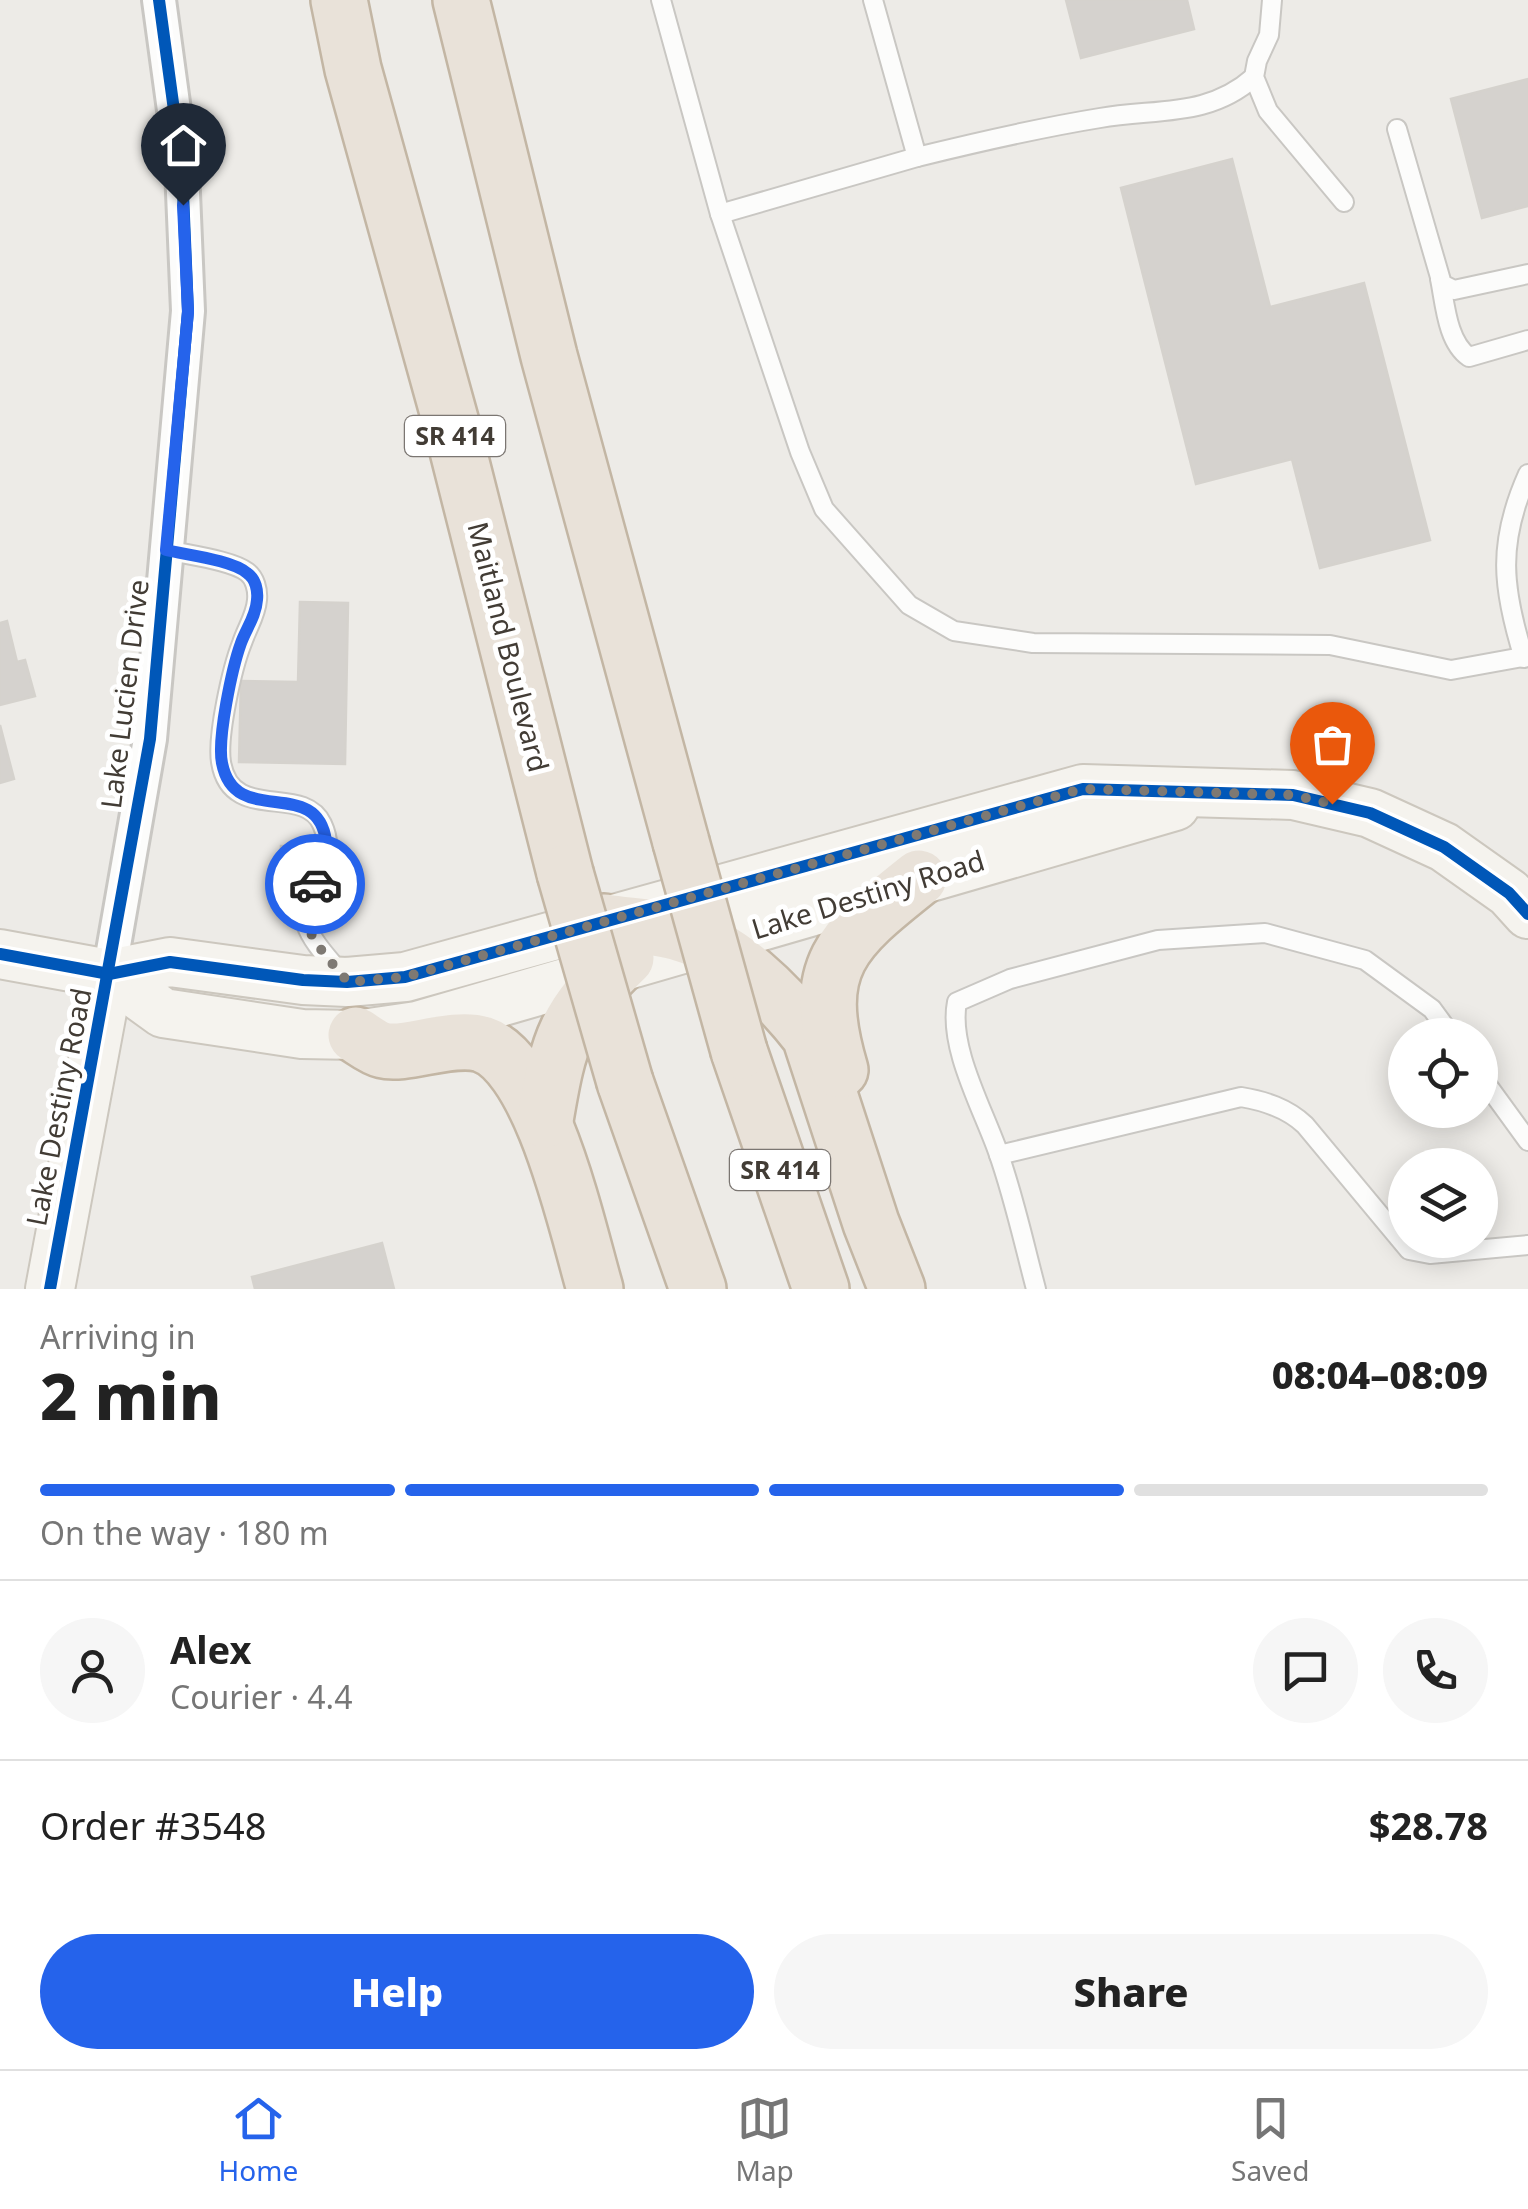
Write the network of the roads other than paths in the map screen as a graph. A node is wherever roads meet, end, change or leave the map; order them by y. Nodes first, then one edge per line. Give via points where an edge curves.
1 (159, 0) edge
2 (339, 0) edge
3 (461, 0) edge
4 (494, 0) edge
5 (661, 0) edge
6 (873, 0) edge
7 (1272, 0) edge
8 (1254, 77) junction
9 (1396, 129) dead end
10 (917, 156) junction
11 (1344, 202) dead end
12 (720, 214) junction
13 (1528, 274) edge
14 (1440, 279) junction
15 (1528, 340) edge
16 (549, 356) junction
17 (1528, 474) edge
18 (166, 550) junction
19 (1526, 657) edge
20 (1226, 792) junction
21 (919, 878) junction
22 (1528, 914) edge
23 (690, 922) junction
24 (610, 945) junction
25 (0, 954) edge
26 (109, 974) junction
27 (348, 982) junction
28 (1438, 1018) edge
29 (356, 1036) junction
30 (626, 1082) junction
31 (1498, 1100) edge
32 (545, 1120) junction
33 (1528, 1141) edge
34 (999, 1155) junction
35 (1528, 1245) edge
36 (50, 1289) edge
37 (595, 1289) edge
38 (668, 1289) edge
39 (698, 1289) edge
40 (820, 1289) edge
41 (901, 1289) edge
42 (1036, 1289) edge

1 - 18 street, Lake Lucien Drive via 182,169 188,312
2 - 30 highway, Maitland Boulevard / SR 414, bridge
3 - 16 highway, SR 414
4 - 16 highway
5 - 12 lane
6 - 10 lane
7 - 8 lane via 1269,35
8 - 10 lane via 1222,100 1187,109 1105,117
8 - 11 lane via 1268,111
9 - 14 lane
10 - 12 lane
12 - 19 lane via 824,509 909,606 954,630 1032,643 1330,645 1451,670
13 - 14 lane via 1454,290
14 - 15 lane via 1452,332 1469,357
16 - 40 highway, SR 414, bridge via 739,1051
17 - 19 lane via 1506,547 1508,606
18 - 26 street, Lake Lucien Drive via 150,738
18 - 27 lane via 230,565 256,584 254,614 229,684 221,762 237,792 305,806 320,820 328,846 304,913 313,937
20 - 21 street, Lake Destiny Road
20 - 22 street, Lake Destiny Road via 1293,795 1370,813 1444,847
20 - 23 street, Lake Destiny Road via 1082,789
21 - 23 street, Lake Destiny Road
21 - 41 highway via 848,940 832,974 826,1013
23 - 24 highway
23 - 41 highway via 773,993 810,1036 870,1222
24 - 27 street, Lake Destiny Road
24 - 29 street, Lake Destiny Road via 417,1026
24 - 32 highway via 556,1054
25 - 26 street
26 - 27 street, Lake Destiny Road via 170,962
26 - 29 street, Lake Destiny Road via 164,1013
26 - 36 street, Lake Destiny Road
28 - 34 lane via 1365,960 1264,933 1158,940 1010,979 957,1002 954,1015
29 - 32 highway via 384,1051 483,1044 506,1062
30 - 38 highway
30 - 39 highway, Maitland Boulevard / SR 414
31 - 33 lane
32 - 37 highway
34 - 35 lane via 1240,1097 1260,1100 1305,1124 1409,1250
34 - 42 lane

